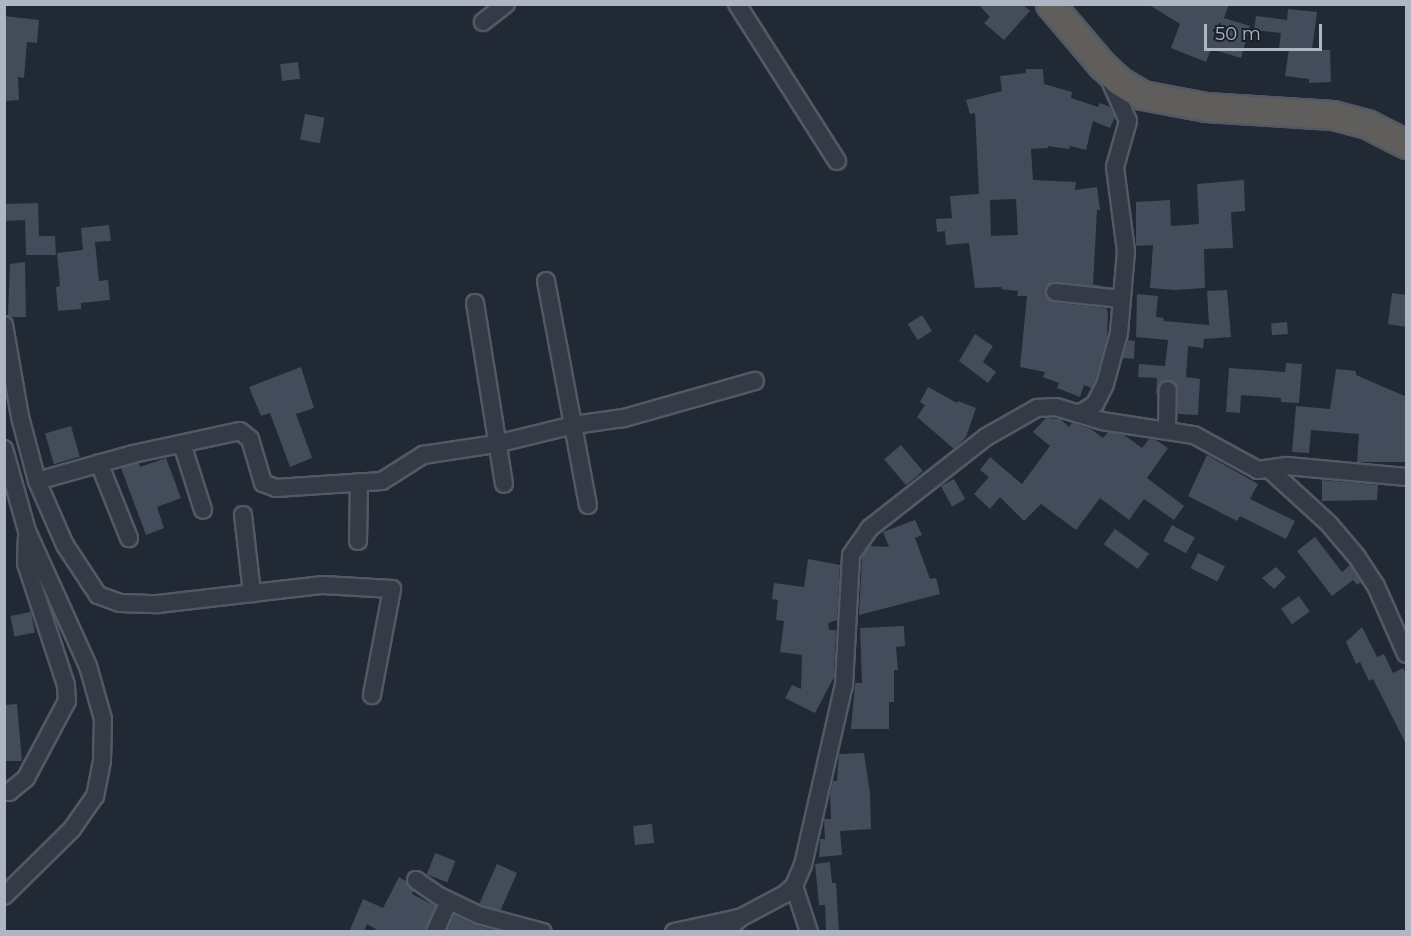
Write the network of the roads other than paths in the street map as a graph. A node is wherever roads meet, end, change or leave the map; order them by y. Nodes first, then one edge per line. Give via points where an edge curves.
1 (506, 4) edge
2 (737, 4) edge
3 (1050, 4) edge
4 (483, 22) dead end
5 (1102, 65) junction
6 (1407, 144) edge
7 (837, 161) dead end
8 (546, 281) dead end
9 (1055, 292) dead end
10 (1122, 299) junction
11 (475, 303) dead end
12 (4, 325) edge
13 (755, 381) dead end
14 (1168, 390) dead end
15 (1078, 414) junction
16 (573, 425) junction
17 (1167, 429) junction
18 (182, 444) junction
19 (496, 444) junction
20 (4, 448) edge
21 (99, 463) junction
22 (1269, 469) junction
23 (1407, 477) edge
24 (37, 481) junction
25 (359, 482) junction
26 (504, 484) dead end
27 (588, 505) dead end
28 (203, 510) dead end
29 (243, 515) dead end
30 (27, 531) junction
31 (129, 538) dead end
32 (358, 541) dead end
33 (252, 593) junction
34 (1407, 654) edge
35 (372, 695) dead end
36 (4, 792) edge
37 (416, 880) dead end
38 (794, 886) junction
39 (4, 896) edge
40 (449, 901) junction
41 (740, 918) junction
42 (435, 932) edge
43 (543, 932) edge
44 (674, 932) edge
45 (725, 932) edge
46 (809, 932) edge

1 - 4 street
2 - 7 street
3 - 5 highway
5 - 6 highway via 1119,81 1157,100 1246,111 1333,115 1367,124
5 - 10 street via 1128,121 1115,167 1126,239
8 - 16 street
9 - 10 street
10 - 15 street via 1119,333 1105,384 1095,404
11 - 19 street
12 - 24 street via 20,417
13 - 16 street via 624,417
14 - 17 street
15 - 17 street via 1102,422
15 - 38 street via 1056,407 1037,408 986,437 860,539 851,555 844,684 812,833
16 - 19 street
16 - 27 street
17 - 22 street via 1194,435 1252,468
18 - 21 street
18 - 25 street via 240,431 250,439 263,483 276,488
18 - 28 street
19 - 25 street via 423,455 382,481
19 - 26 street
20 - 30 street
21 - 24 street
21 - 31 street
22 - 23 street via 1287,466
22 - 34 street via 1329,524 1357,557 1376,586
24 - 33 street via 65,545 98,595 120,603 158,604
25 - 32 street
29 - 33 street
30 - 36 street via 26,563 66,685 67,701 26,778
30 - 39 street via 88,666 103,719 102,761 95,796 72,829
33 - 35 street via 323,585 392,589
37 - 40 street
38 - 41 street
38 - 46 street
40 - 42 street
40 - 43 street via 479,915
41 - 44 street
41 - 45 street

